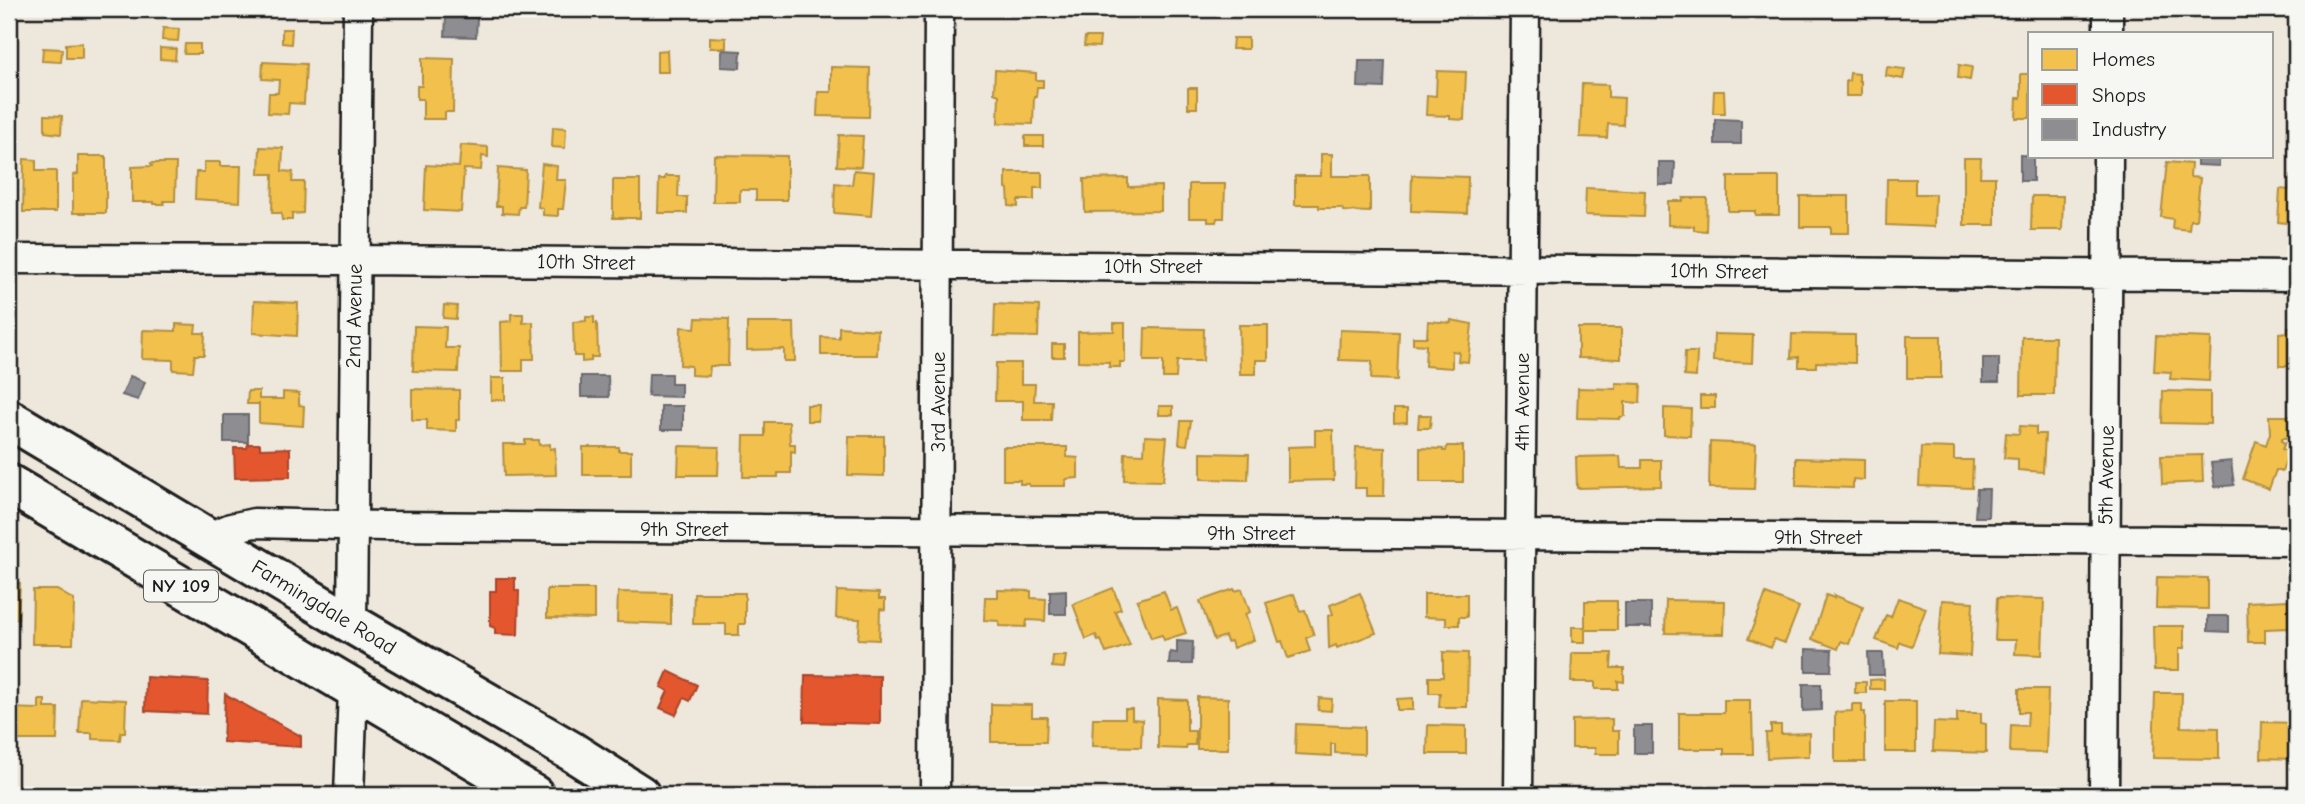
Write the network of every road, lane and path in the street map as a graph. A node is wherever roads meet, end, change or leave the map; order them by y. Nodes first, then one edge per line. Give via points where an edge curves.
1 (358, 9) edge
2 (939, 9) edge
3 (1525, 9) edge
4 (2108, 9) edge
5 (2108, 32) edge
6 (2108, 158) edge
7 (9, 259) edge
8 (355, 260) junction
9 (938, 265) junction
10 (1523, 269) junction
11 (2108, 274) junction
12 (2296, 276) edge
13 (9, 419) edge
14 (11, 489) edge
15 (353, 526) junction
16 (937, 531) junction
17 (1520, 535) junction
18 (209, 537) junction
19 (2105, 540) junction
20 (2296, 541) edge
21 (352, 624) junction
22 (353, 689) junction
23 (349, 795) edge
24 (534, 795) edge
25 (640, 795) edge
26 (935, 795) edge
27 (1518, 795) edge
28 (2104, 795) edge

1 - 8 street, 2nd Avenue
2 - 9 street, 3rd Avenue
3 - 10 street, 4th Avenue
4 - 5 street
6 - 11 street, 5th Avenue
7 - 8 street, 10th Street
8 - 9 street, 10th Street
8 - 15 street, 2nd Avenue
9 - 10 street, 10th Street
9 - 16 street, 3rd Avenue
10 - 11 street, 10th Street
10 - 17 street, 4th Avenue
11 - 12 street, 10th Street
11 - 19 street, 5th Avenue
13 - 18 main road, Farmingdale Road / NY 109
14 - 22 main road, NY 109
15 - 16 street, 9th Street
15 - 18 street, 9th Street via 254,523
15 - 21 street, 2nd Avenue
16 - 17 street, 9th Street
16 - 26 street, 3rd Avenue
17 - 19 street, 9th Street
17 - 27 street, 4th Avenue
18 - 21 main road, Farmingdale Road / NY 109
19 - 20 street, 9th Street
19 - 28 street, 5th Avenue
21 - 25 main road, Farmingdale Road / NY 109
22 - 23 street
22 - 24 main road, NY 109

